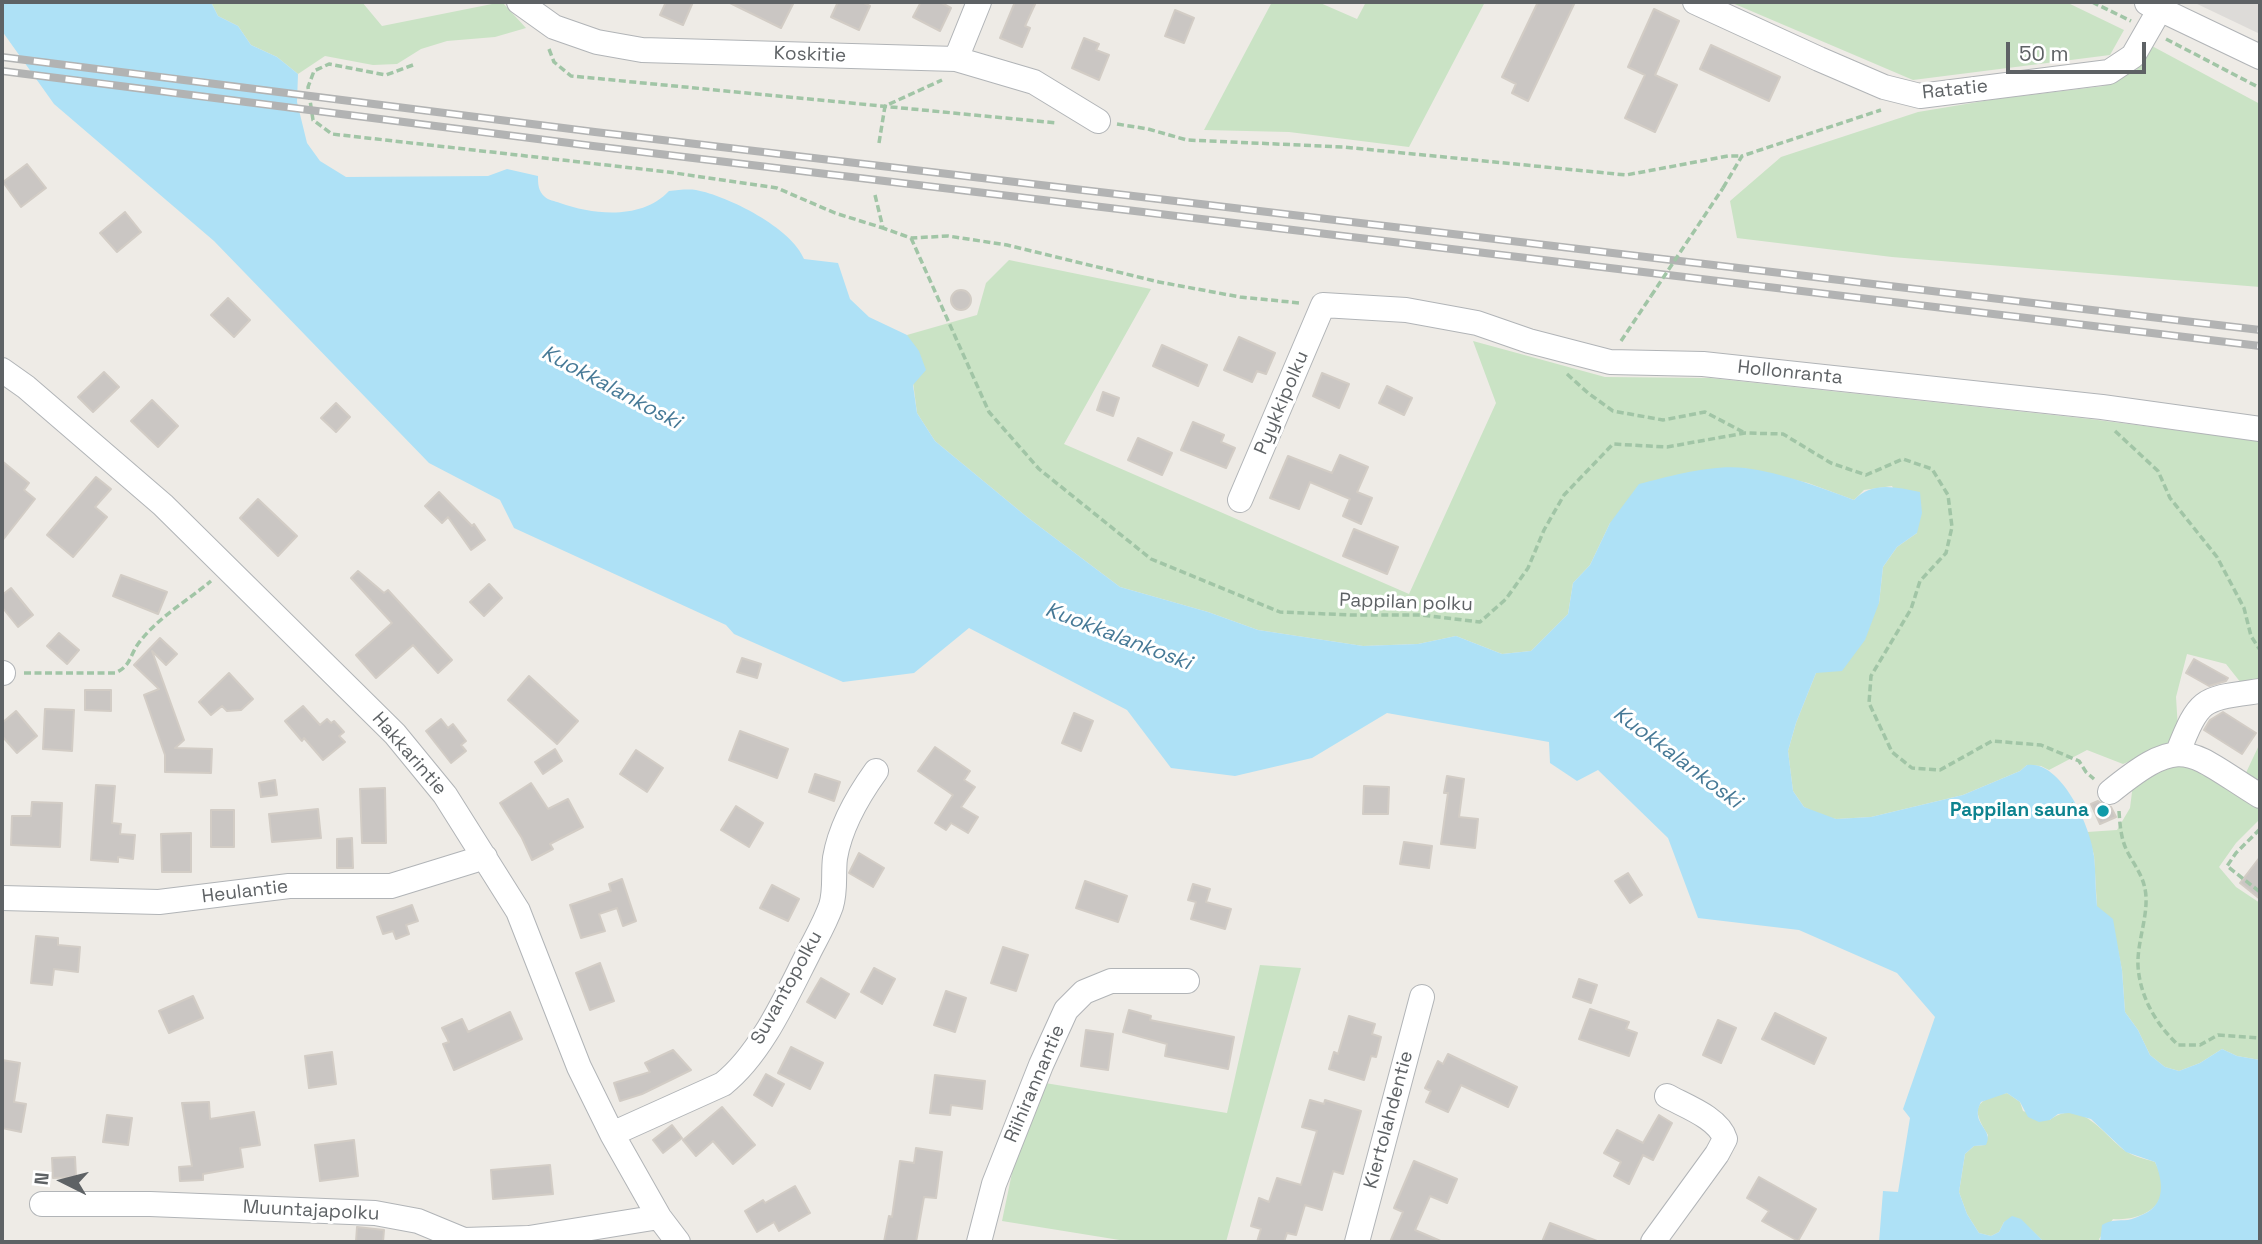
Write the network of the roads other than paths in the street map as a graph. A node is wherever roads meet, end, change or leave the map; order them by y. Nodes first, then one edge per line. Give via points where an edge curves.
1 (519, 2) edge
2 (979, 2) edge
3 (1695, 2) edge
4 (2151, 14) edge
5 (2260, 57) edge
6 (956, 59) junction
7 (1098, 121) road end
8 (1324, 305) joint
9 (2, 370) edge
10 (2260, 429) edge
11 (1240, 500) dead end
12 (2260, 691) edge
13 (2178, 752) junction
14 (876, 771) dead end
15 (2110, 792) road end
16 (2260, 796) edge
17 (485, 857) junction
18 (2, 898) edge
19 (1186, 981) dead end
20 (1422, 997) dead end
21 (1667, 1096) dead end
22 (612, 1134) junction
23 (42, 1204) dead end
24 (659, 1217) junction
25 (678, 1242) edge
26 (979, 1242) edge
27 (1357, 1242) edge
28 (1653, 1242) edge

1 - 6 street, Koskitie via 554,27 597,42 642,50
2 - 6 street
3 - 4 street, Ratatie via 1873,82 1920,96 2109,72 2133,57
4 - 5 street
6 - 7 street, Koskitie via 1034,82
8 - 10 street, Hollonranta via 1406,310 1477,323 1610,362 1703,364 2102,407
8 - 11 street, Pyykkipolku
9 - 17 street, Hakkarintie via 163,505 395,734 445,795
12 - 13 street via 2207,701 2194,715
13 - 15 street via 2140,768
13 - 16 street via 2214,765
14 - 22 street, Suvantopolku via 842,834 835,857 835,892 825,920 774,1018 738,1072 723,1084
17 - 18 street, Heulantie via 391,886 289,886 159,902
17 - 22 street, Hakkarintie via 518,911 579,1067
19 - 26 street, Riihirannantie via 1111,982 1084,992 1066,1010 994,1184
20 - 27 street, Kiertolahdentie
21 - 28 street via 1715,1124 1724,1139
22 - 24 street, Hakkarintie
23 - 24 street, Muuntajapolku via 375,1213 418,1221 464,1240 529,1238
24 - 25 street, Hakkarintie

